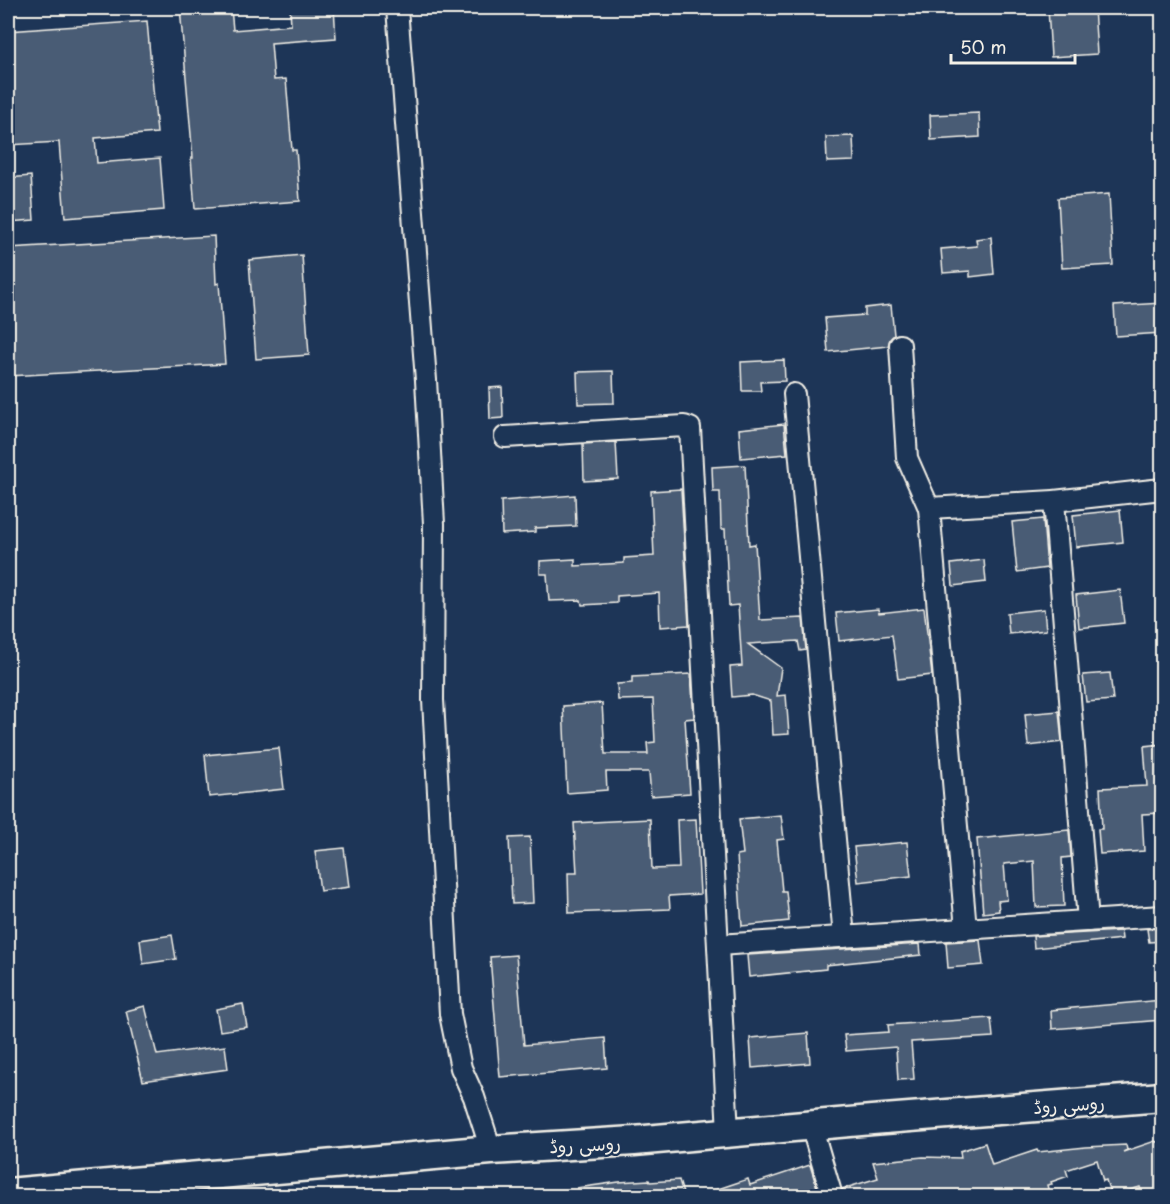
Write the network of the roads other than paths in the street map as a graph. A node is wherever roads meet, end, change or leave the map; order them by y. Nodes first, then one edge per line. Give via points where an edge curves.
1 (397, 8) edge
2 (900, 345) dead end
3 (794, 394) dead end
4 (505, 437) dead end
5 (1162, 489) edge
6 (1054, 501) junction
7 (929, 508) junction
8 (1162, 916) edge
9 (1088, 921) junction
10 (966, 929) junction
11 (844, 937) junction
12 (718, 945) junction
13 (1162, 1097) edge
14 (811, 1125) junction
15 (728, 1132) junction
16 (491, 1150) junction
17 (120, 1190) edge
18 (8, 1192) edge
19 (832, 1197) edge

1 - 16 street via 434,524 433,700 450,1014 462,1068
2 - 7 street via 908,458
3 - 11 street
4 - 12 street via 690,428
5 - 6 street
6 - 7 street
6 - 9 street
7 - 10 street
8 - 9 street
9 - 10 street
10 - 11 street
11 - 12 street
12 - 15 street
13 - 14 main road, روسی روڈ
14 - 15 main road, روسی روڈ
14 - 19 street
15 - 16 main road, روسی روڈ
16 - 17 main road, روسی روڈ
17 - 18 main road, روسی روڈ

